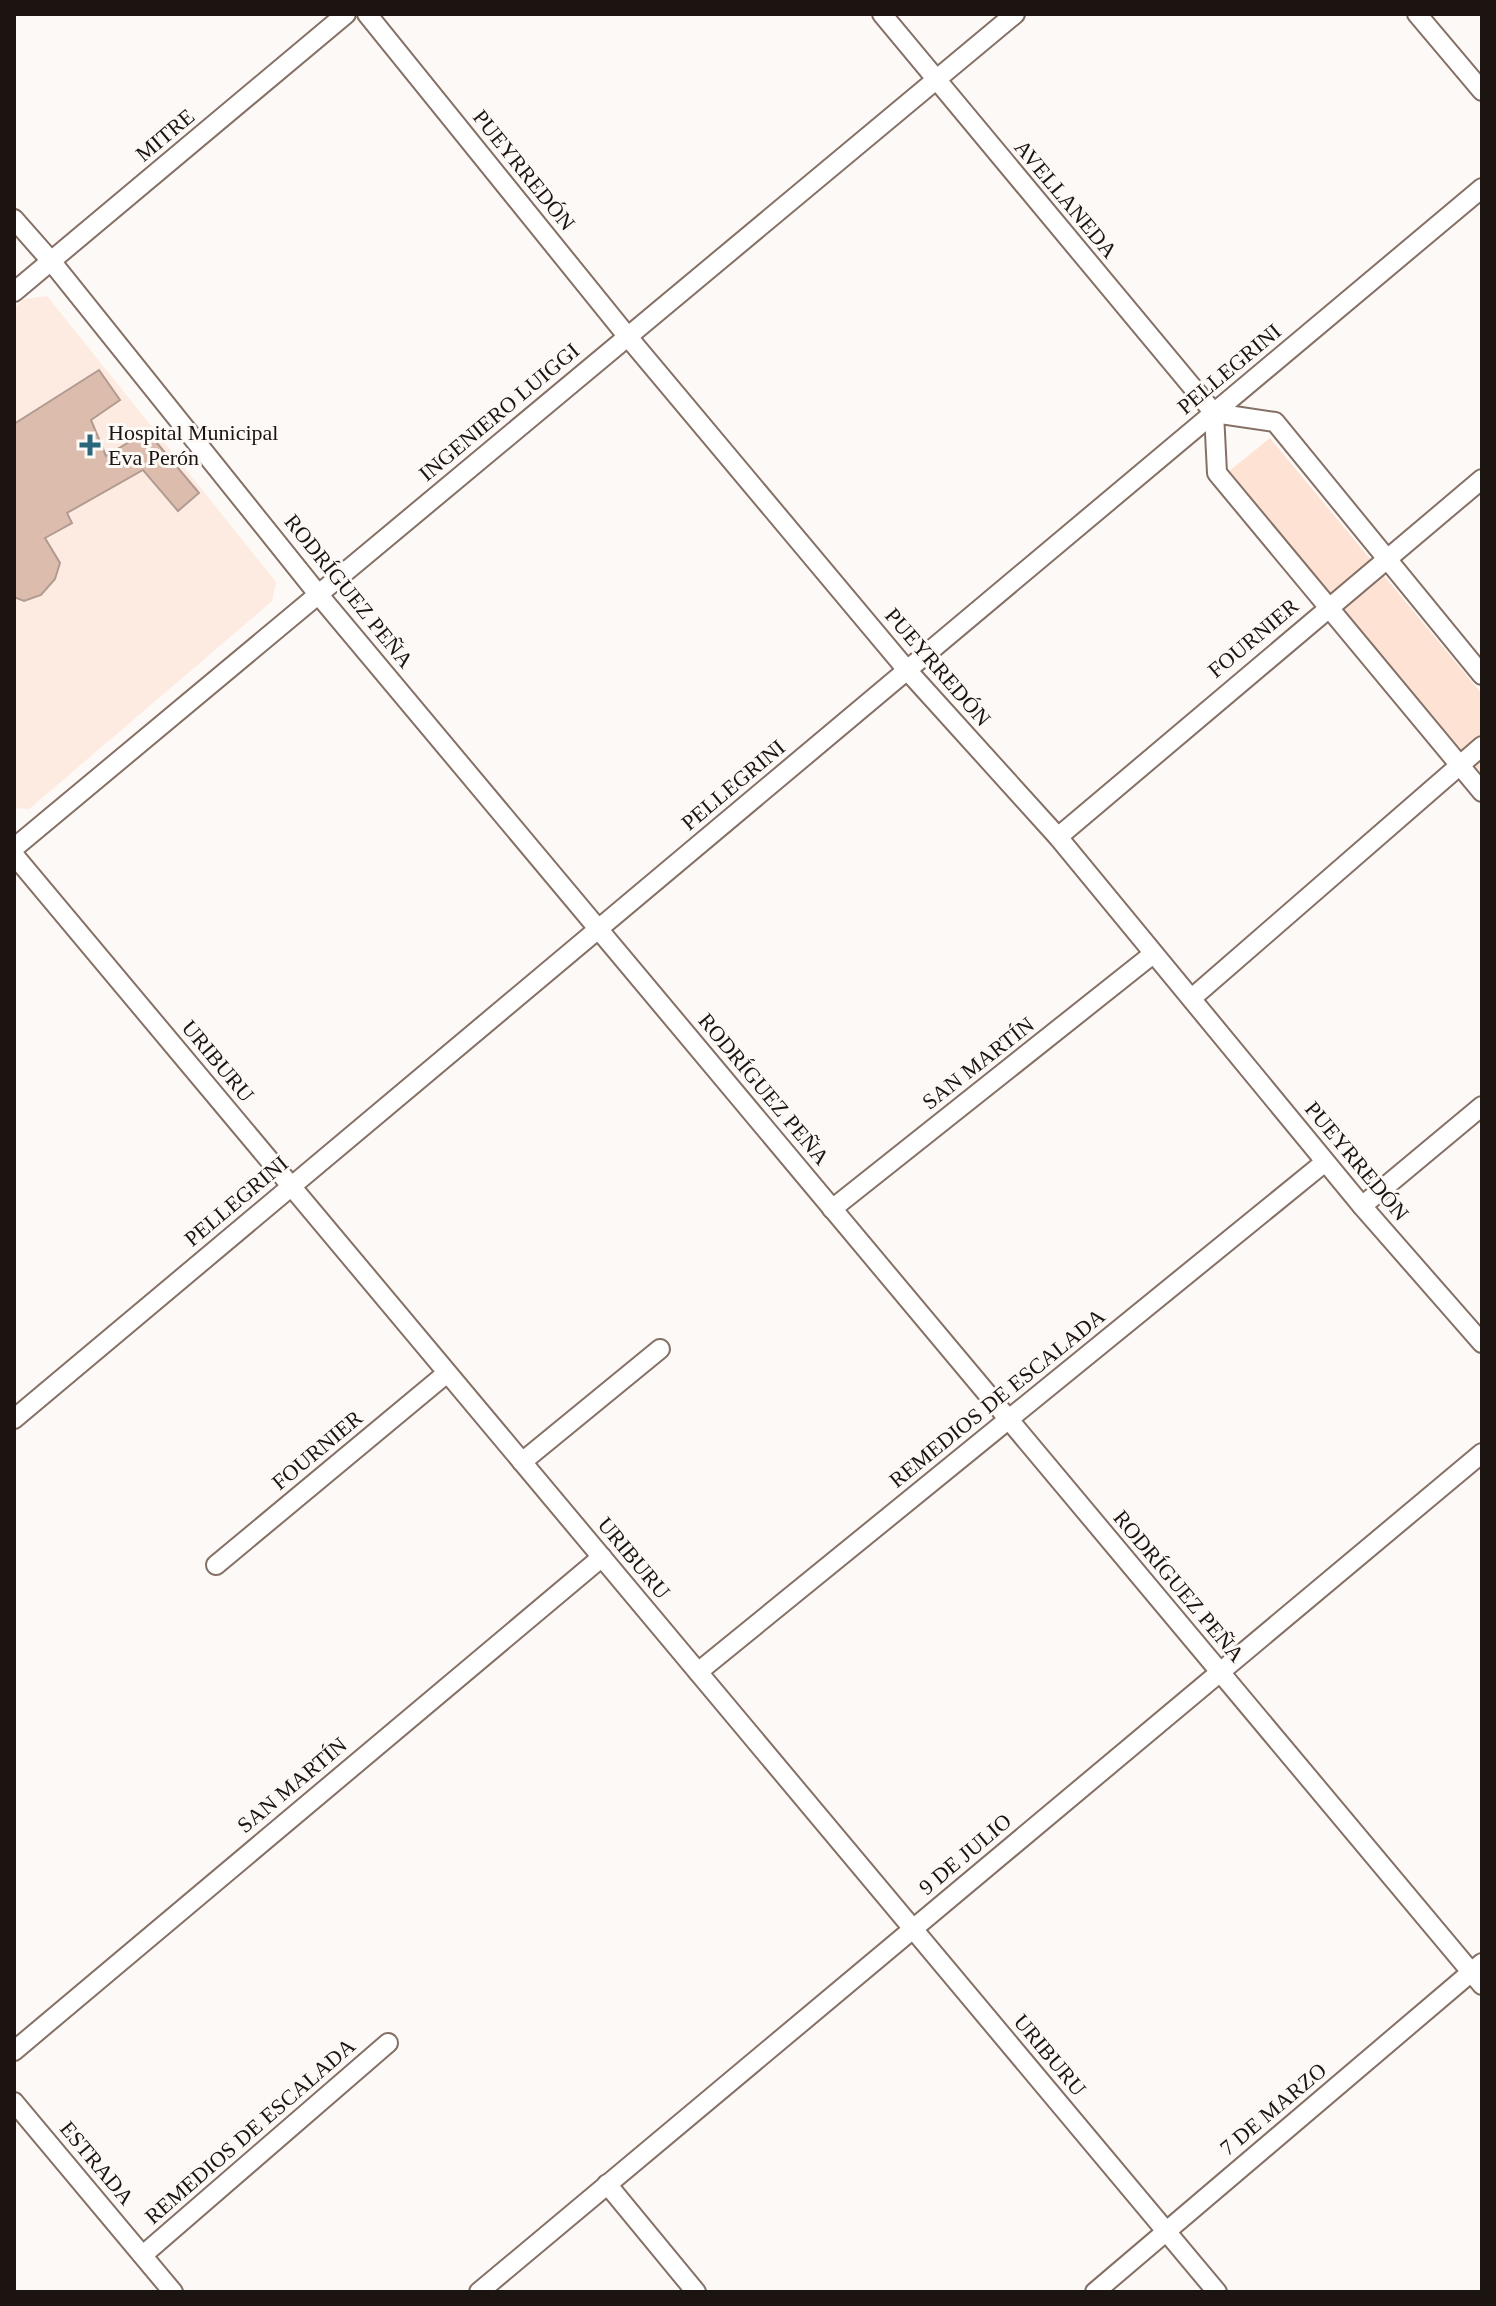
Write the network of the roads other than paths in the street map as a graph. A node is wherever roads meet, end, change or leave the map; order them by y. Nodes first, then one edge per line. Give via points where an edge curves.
1 (346, 14) edge
2 (367, 14) edge
3 (882, 14) edge
4 (1015, 14) edge
5 (1417, 14) edge
6 (936, 81) junction
7 (1482, 91) edge
8 (1482, 188) edge
9 (14, 219) edge
10 (51, 261) junction
11 (14, 292) edge
12 (628, 337) junction
13 (1214, 413) junction
14 (1482, 479) edge
15 (1388, 559) junction
16 (318, 594) junction
17 (1328, 607) junction
18 (907, 670) junction
19 (1482, 675) edge
20 (1482, 746) edge
21 (1459, 765) junction
22 (1482, 792) edge
23 (1058, 837) junction
24 (14, 848) edge
25 (14, 855) edge
26 (598, 929) junction
27 (1153, 954) junction
28 (1192, 998) junction
29 (1482, 1106) edge
30 (1325, 1162) junction
31 (291, 1186) junction
32 (1362, 1206) junction
33 (832, 1209) junction
34 (1482, 1343) edge
35 (660, 1349) dead end
36 (447, 1373) junction
37 (14, 1419) edge
38 (1009, 1419) junction
39 (1482, 1453) edge
40 (522, 1462) junction
41 (602, 1557) junction
42 (216, 1565) dead end
43 (1219, 1671) junction
44 (698, 1672) junction
45 (913, 1928) junction
46 (1478, 1973) edge
47 (388, 2043) dead end
48 (14, 2051) edge
49 (14, 2102) edge
50 (607, 2184) junction
51 (1166, 2231) junction
52 (143, 2255) junction
53 (173, 2292) edge
54 (479, 2292) edge
55 (696, 2292) edge
56 (1095, 2292) edge
57 (1217, 2292) edge

1 - 10 street, MITRE
2 - 12 street, PUEYRREDÓN
3 - 6 street, AVELLANEDA
4 - 6 street, INGENIERO LUIGGI
5 - 7 street
6 - 12 street, INGENIERO LUIGGI
6 - 13 street, AVELLANEDA
8 - 13 street, PELLEGRINI
9 - 10 street, RODRÍGUEZ PEÑA
10 - 11 street, MITRE
10 - 16 street, RODRÍGUEZ PEÑA
12 - 16 street, INGENIERO LUIGGI
12 - 18 street, PUEYRREDÓN
13 - 15 street via 1275,422
13 - 17 street via 1217,473
13 - 18 street, PELLEGRINI
14 - 15 street, FOURNIER
15 - 17 street, FOURNIER
15 - 19 street
16 - 24 street, INGENIERO LUIGGI
16 - 26 street, RODRÍGUEZ PEÑA
17 - 21 street
17 - 23 street, FOURNIER
18 - 23 street, PUEYRREDÓN
18 - 26 street, PELLEGRINI
20 - 21 street
21 - 22 street
21 - 28 street
23 - 27 street, PUEYRREDÓN
25 - 31 street, URIBURU
26 - 31 street, PELLEGRINI
26 - 33 street, RODRÍGUEZ PEÑA
27 - 28 street, PUEYRREDÓN
27 - 33 street, SAN MARTÍN
28 - 30 street, PUEYRREDÓN
29 - 32 street
30 - 32 street, PUEYRREDÓN
30 - 38 street, REMEDIOS DE ESCALADA
31 - 36 street, URIBURU
31 - 37 street, PELLEGRINI
32 - 34 street, PUEYRREDÓN
33 - 38 street, RODRÍGUEZ PEÑA
35 - 40 street
36 - 40 street, URIBURU
36 - 42 street, FOURNIER
38 - 43 street, RODRÍGUEZ PEÑA
38 - 44 street, REMEDIOS DE ESCALADA
39 - 43 street, 9 DE JULIO
40 - 41 street, URIBURU
41 - 44 street, URIBURU
41 - 48 street, SAN MARTÍN
43 - 45 street, 9 DE JULIO
43 - 46 street, RODRÍGUEZ PEÑA
44 - 45 street, URIBURU
45 - 50 street, 9 DE JULIO
45 - 51 street, URIBURU
46 - 51 street, 7 DE MARZO
47 - 52 street, REMEDIOS DE ESCALADA
49 - 52 street, ESTRADA
50 - 54 street, 9 DE JULIO
50 - 55 street
51 - 56 street, 7 DE MARZO
51 - 57 street, URIBURU
52 - 53 street, ESTRADA

